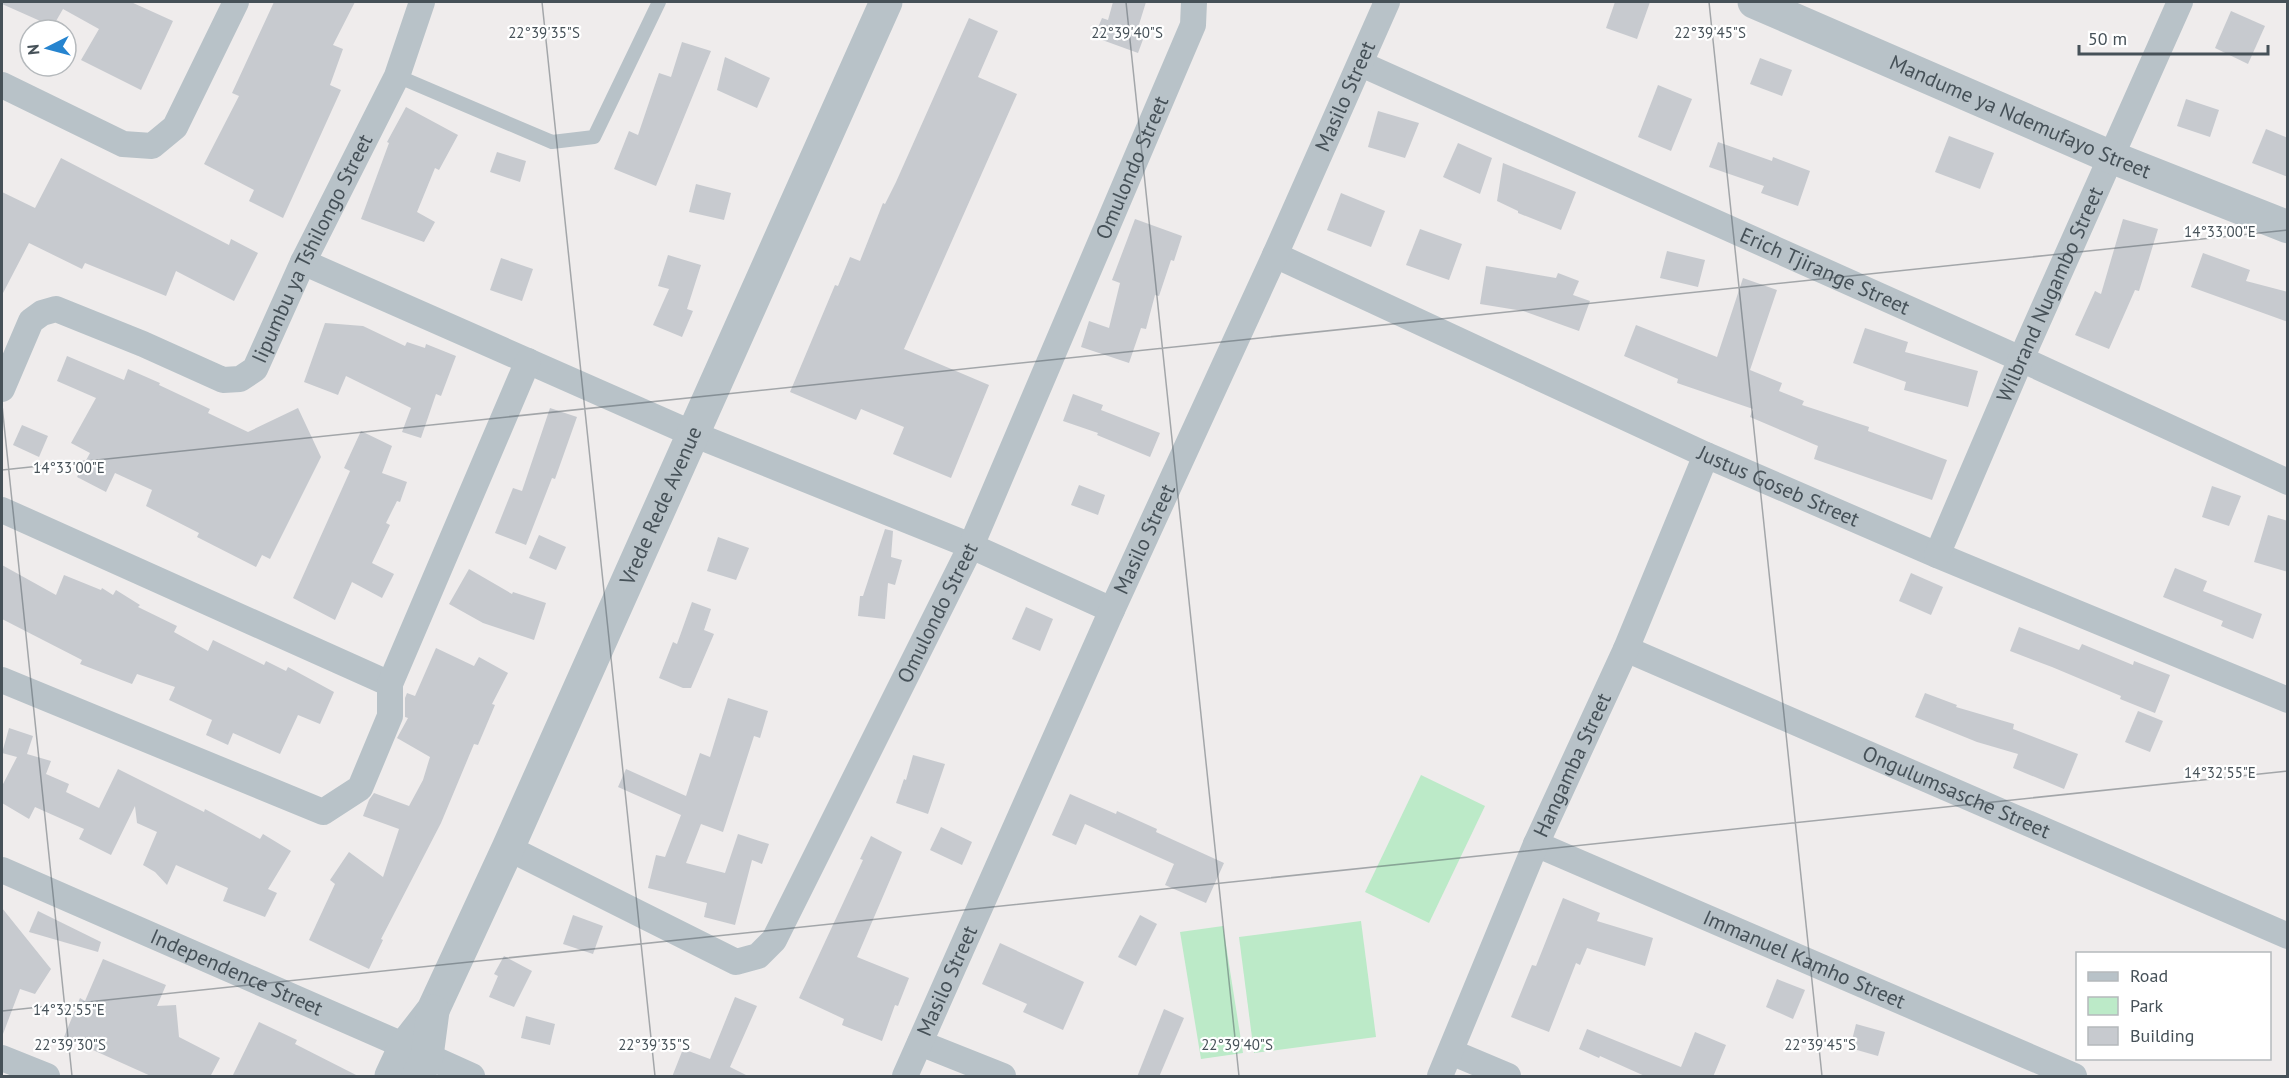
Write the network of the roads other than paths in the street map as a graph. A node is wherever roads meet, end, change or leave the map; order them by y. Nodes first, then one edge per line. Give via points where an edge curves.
1 (236, 2) edge
2 (422, 2) edge
3 (659, 2) edge
4 (886, 2) edge
5 (1194, 2) edge
6 (1388, 2) edge
7 (1754, 2) edge
8 (2180, 2) edge
9 (1361, 64) junction
10 (397, 76) junction
11 (2, 85) edge
12 (2111, 157) junction
13 (2288, 227) edge
14 (1275, 255) junction
15 (303, 262) junction
16 (2021, 359) junction
17 (528, 361) junction
18 (2, 389) edge
19 (693, 434) junction
20 (1706, 454) junction
21 (2288, 483) edge
22 (2, 510) edge
23 (971, 546) junction
24 (1936, 555) junction
25 (1112, 610) junction
26 (1626, 649) junction
27 (2, 680) edge
28 (390, 684) junction
29 (2288, 700) edge
30 (1536, 844) junction
31 (508, 848) junction
32 (2, 870) edge
33 (2288, 936) edge
34 (920, 1042) junction
35 (1451, 1052) junction
36 (2, 1058) edge
37 (417, 1059) edge
38 (47, 1077) edge
39 (391, 1077) edge
40 (472, 1077) edge
41 (905, 1077) edge
42 (1003, 1077) edge
43 (1440, 1077) edge
44 (1508, 1077) edge
45 (2074, 1077) edge

1 - 11 street via 176,127 152,146 123,144
2 - 10 street, Iipumbu ya Tshilongo Street
3 - 10 lane via 594,137 552,142
4 - 19 street, Vrede Rede Avenue
5 - 23 street, Omulondo Street via 1193,25
6 - 9 street, Masilo Street
7 - 12 street, Mandume ya Ndemufayo Street
8 - 12 street, Wilbrand Nugambo Street
9 - 14 street, Masilo Street
9 - 16 street, Erich Tjirange Street
10 - 15 street, Iipumbu ya Tshilongo Street
12 - 13 street, Mandume ya Ndemufayo Street
12 - 16 street, Wilbrand Nugambo Street
14 - 20 street, Justus Goseb Street
14 - 25 street, Masilo Street
15 - 17 street
15 - 18 street, Iipumbu ya Tshilongo Street via 255,369 240,379 224,380 56,309 42,312 31,321
16 - 21 street, Erich Tjirange Street
16 - 24 street, Wilbrand Nugambo Street
17 - 19 street
17 - 28 street
19 - 23 street
19 - 31 street, Vrede Rede Avenue
20 - 24 street, Justus Goseb Street
20 - 26 street, Hangamba Street
22 - 28 street
23 - 25 street
23 - 31 street, Omulondo Street via 774,940 758,956 736,962
24 - 29 street, Justus Goseb Street
25 - 34 street, Masilo Street
26 - 30 street, Hangamba Street
26 - 33 street, Ongulumsasche Street
27 - 28 street via 323,812 360,788 390,716
30 - 35 street, Hangamba Street
30 - 45 street, Immanuel Kamho Street
31 - 37 street, Vrede Rede Avenue via 433,1010
32 - 37 street, Independence Street
34 - 41 street, Masilo Street
34 - 42 street
35 - 43 street, Hangamba Street
35 - 44 street
36 - 38 street
37 - 39 street, Vrede Rede Avenue
37 - 40 street, Independence Street

